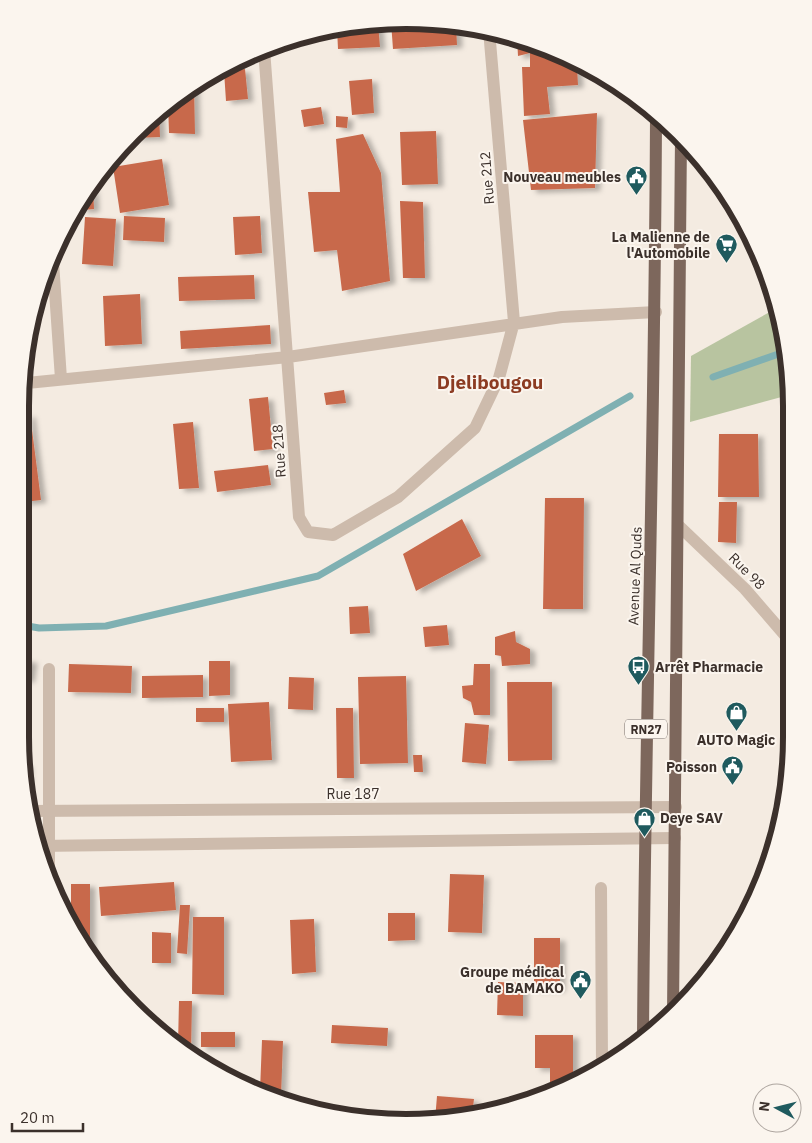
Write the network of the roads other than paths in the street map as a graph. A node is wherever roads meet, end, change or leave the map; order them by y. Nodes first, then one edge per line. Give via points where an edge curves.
1 (490, 38) edge
2 (265, 56) edge
3 (656, 123) edge
4 (681, 147) edge
5 (54, 272) edge
6 (656, 312) junction
7 (514, 322) junction
8 (288, 357) junction
9 (61, 379) junction
10 (30, 382) edge
11 (678, 526) junction
12 (783, 633) edge
13 (49, 669) dead end
14 (676, 806) junction
15 (644, 807) junction
16 (36, 811) edge
17 (49, 811) junction
18 (644, 837) junction
19 (675, 838) junction
20 (44, 841) edge
21 (45, 846) edge
22 (601, 888) dead end
23 (673, 1004) edge
24 (642, 1031) edge
25 (602, 1060) edge

1 - 7 street, Rue 212
2 - 8 street, Rue 218
3 - 6 main road, Avenue Al Quds / RN27
4 - 11 main road, RN27
5 - 9 street
6 - 7 street
6 - 15 main road, Avenue Al Quds / RN27
7 - 8 street
7 - 8 street, Rue 218 via 499,378 475,428 398,497 333,535 308,532 299,516
8 - 9 street
9 - 10 street
11 - 12 street, Rue 98 via 745,589
11 - 14 main road, RN27
13 - 17 street
14 - 15 street, Rue 187
14 - 19 main road, RN27
15 - 17 street, Rue 187
15 - 18 main road, Avenue Al Quds / RN27
16 - 17 street, Rue 187
17 - 20 street
18 - 19 street
18 - 21 street
18 - 24 main road, Avenue Al Quds / RN27
19 - 23 main road, RN27
22 - 25 street

